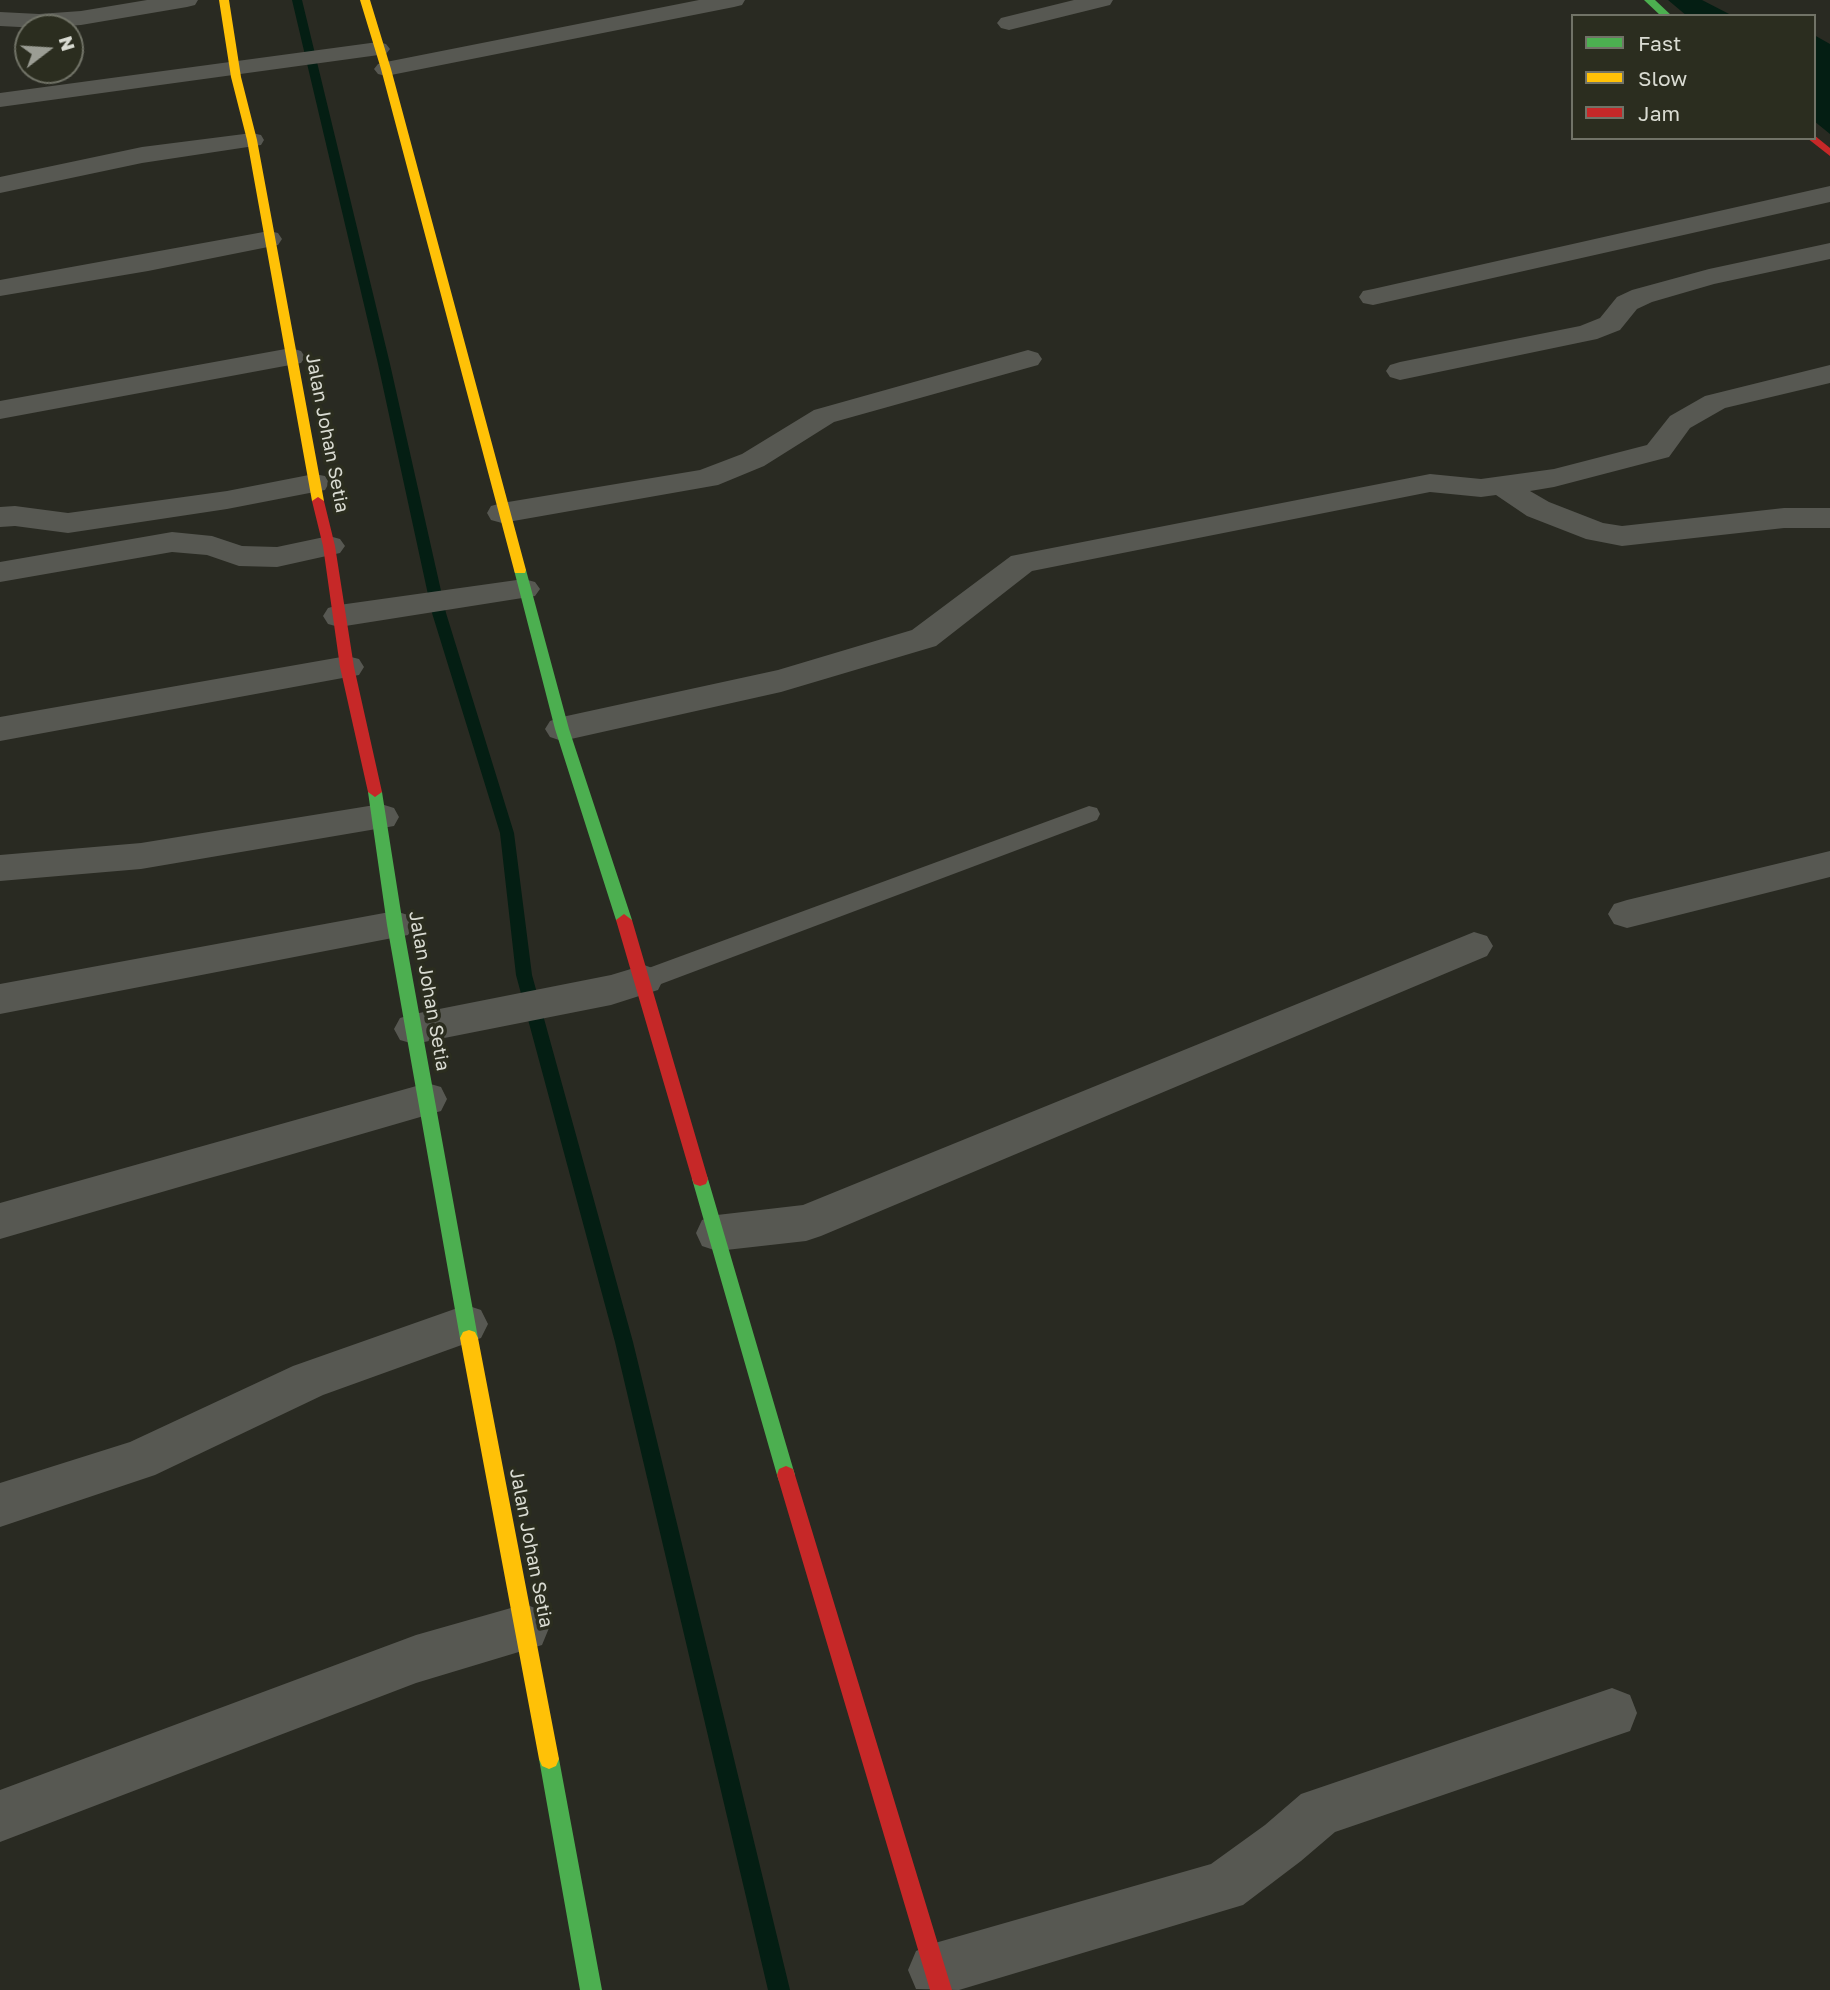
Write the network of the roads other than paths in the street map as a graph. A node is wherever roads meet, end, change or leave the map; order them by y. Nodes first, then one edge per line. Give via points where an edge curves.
1 (187, 0) edge
2 (224, 0) edge
3 (365, 0) edge
4 (734, 0) edge
5 (1102, 0) edge
6 (1649, 0) edge
7 (1665, 14) edge
8 (0, 19) edge
9 (1009, 23) dead end
10 (382, 59) junction
11 (236, 69) junction
12 (0, 100) edge
13 (252, 140) junction
14 (1814, 140) edge
15 (1830, 153) edge
16 (0, 184) edge
17 (1829, 194) edge
18 (269, 239) junction
19 (1830, 251) edge
20 (0, 288) edge
21 (1373, 297) dead end
22 (291, 357) junction
23 (1028, 359) dead end
24 (1399, 371) dead end
25 (1830, 374) edge
26 (0, 410) edge
27 (314, 483) junction
28 (1502, 486) junction
29 (502, 513) junction
30 (0, 517) edge
31 (1830, 518) edge
32 (329, 546) junction
33 (0, 572) edge
34 (524, 589) junction
35 (340, 616) junction
36 (347, 667) junction
37 (0, 729) edge
38 (562, 729) junction
39 (1089, 814) dead end
40 (381, 817) junction
41 (1830, 864) edge
42 (0, 868) edge
43 (1627, 914) dead end
44 (395, 925) junction
45 (1474, 946) dead end
46 (628, 985) junction
47 (0, 999) edge
48 (414, 1029) junction
49 (427, 1099) junction
50 (0, 1221) edge
51 (717, 1233) junction
52 (466, 1324) junction
53 (0, 1505) edge
54 (504, 1634) junction
55 (1612, 1713) dead end
56 (0, 1816) edge
57 (938, 1980) edge
58 (591, 1990) edge

1 - 8 street via 81,18
2 - 11 main road, Jalan Johan Setia
3 - 10 main road
4 - 10 street
5 - 9 street
6 - 7 main road
10 - 11 street via 354,51
10 - 29 main road
11 - 12 street
11 - 13 main road, Jalan Johan Setia
13 - 16 street via 142,155
13 - 18 main road, Jalan Johan Setia
14 - 15 main road
17 - 21 street
18 - 20 street
18 - 22 main road, Jalan Johan Setia
19 - 24 street via 1642,296 1627,303 1610,324 1587,333
22 - 26 street
22 - 27 main road, Jalan Johan Setia
23 - 29 street via 824,416 753,460 707,478
25 - 28 street via 1715,402 1680,422 1658,451 1554,478
27 - 30 street via 68,523
27 - 32 main road, Jalan Johan Setia
28 - 31 street via 1538,509 1597,532 1622,536 1784,518
28 - 38 street via 1430,482 1022,563 924,638 781,681
29 - 34 main road
32 - 33 street via 276,557 239,556 212,546 172,542
32 - 35 main road, Jalan Johan Setia
34 - 35 street
34 - 38 main road
35 - 36 main road, Jalan Johan Setia
36 - 37 street
36 - 40 main road, Jalan Johan Setia
38 - 46 main road
39 - 46 lane
40 - 42 street via 141,856
40 - 44 main road, Jalan Johan Setia
41 - 43 street
44 - 47 street
44 - 48 main road, Jalan Johan Setia
45 - 51 street via 806,1223
46 - 48 street
46 - 51 main road
48 - 49 main road, Jalan Johan Setia
49 - 50 street
49 - 52 main road, Jalan Johan Setia
51 - 57 main road
52 - 53 street via 309,1380 139,1460
52 - 54 main road, Jalan Johan Setia
54 - 56 street via 416,1659
54 - 58 main road, Jalan Johan Setia
55 - 57 street via 1319,1812 1224,1886

